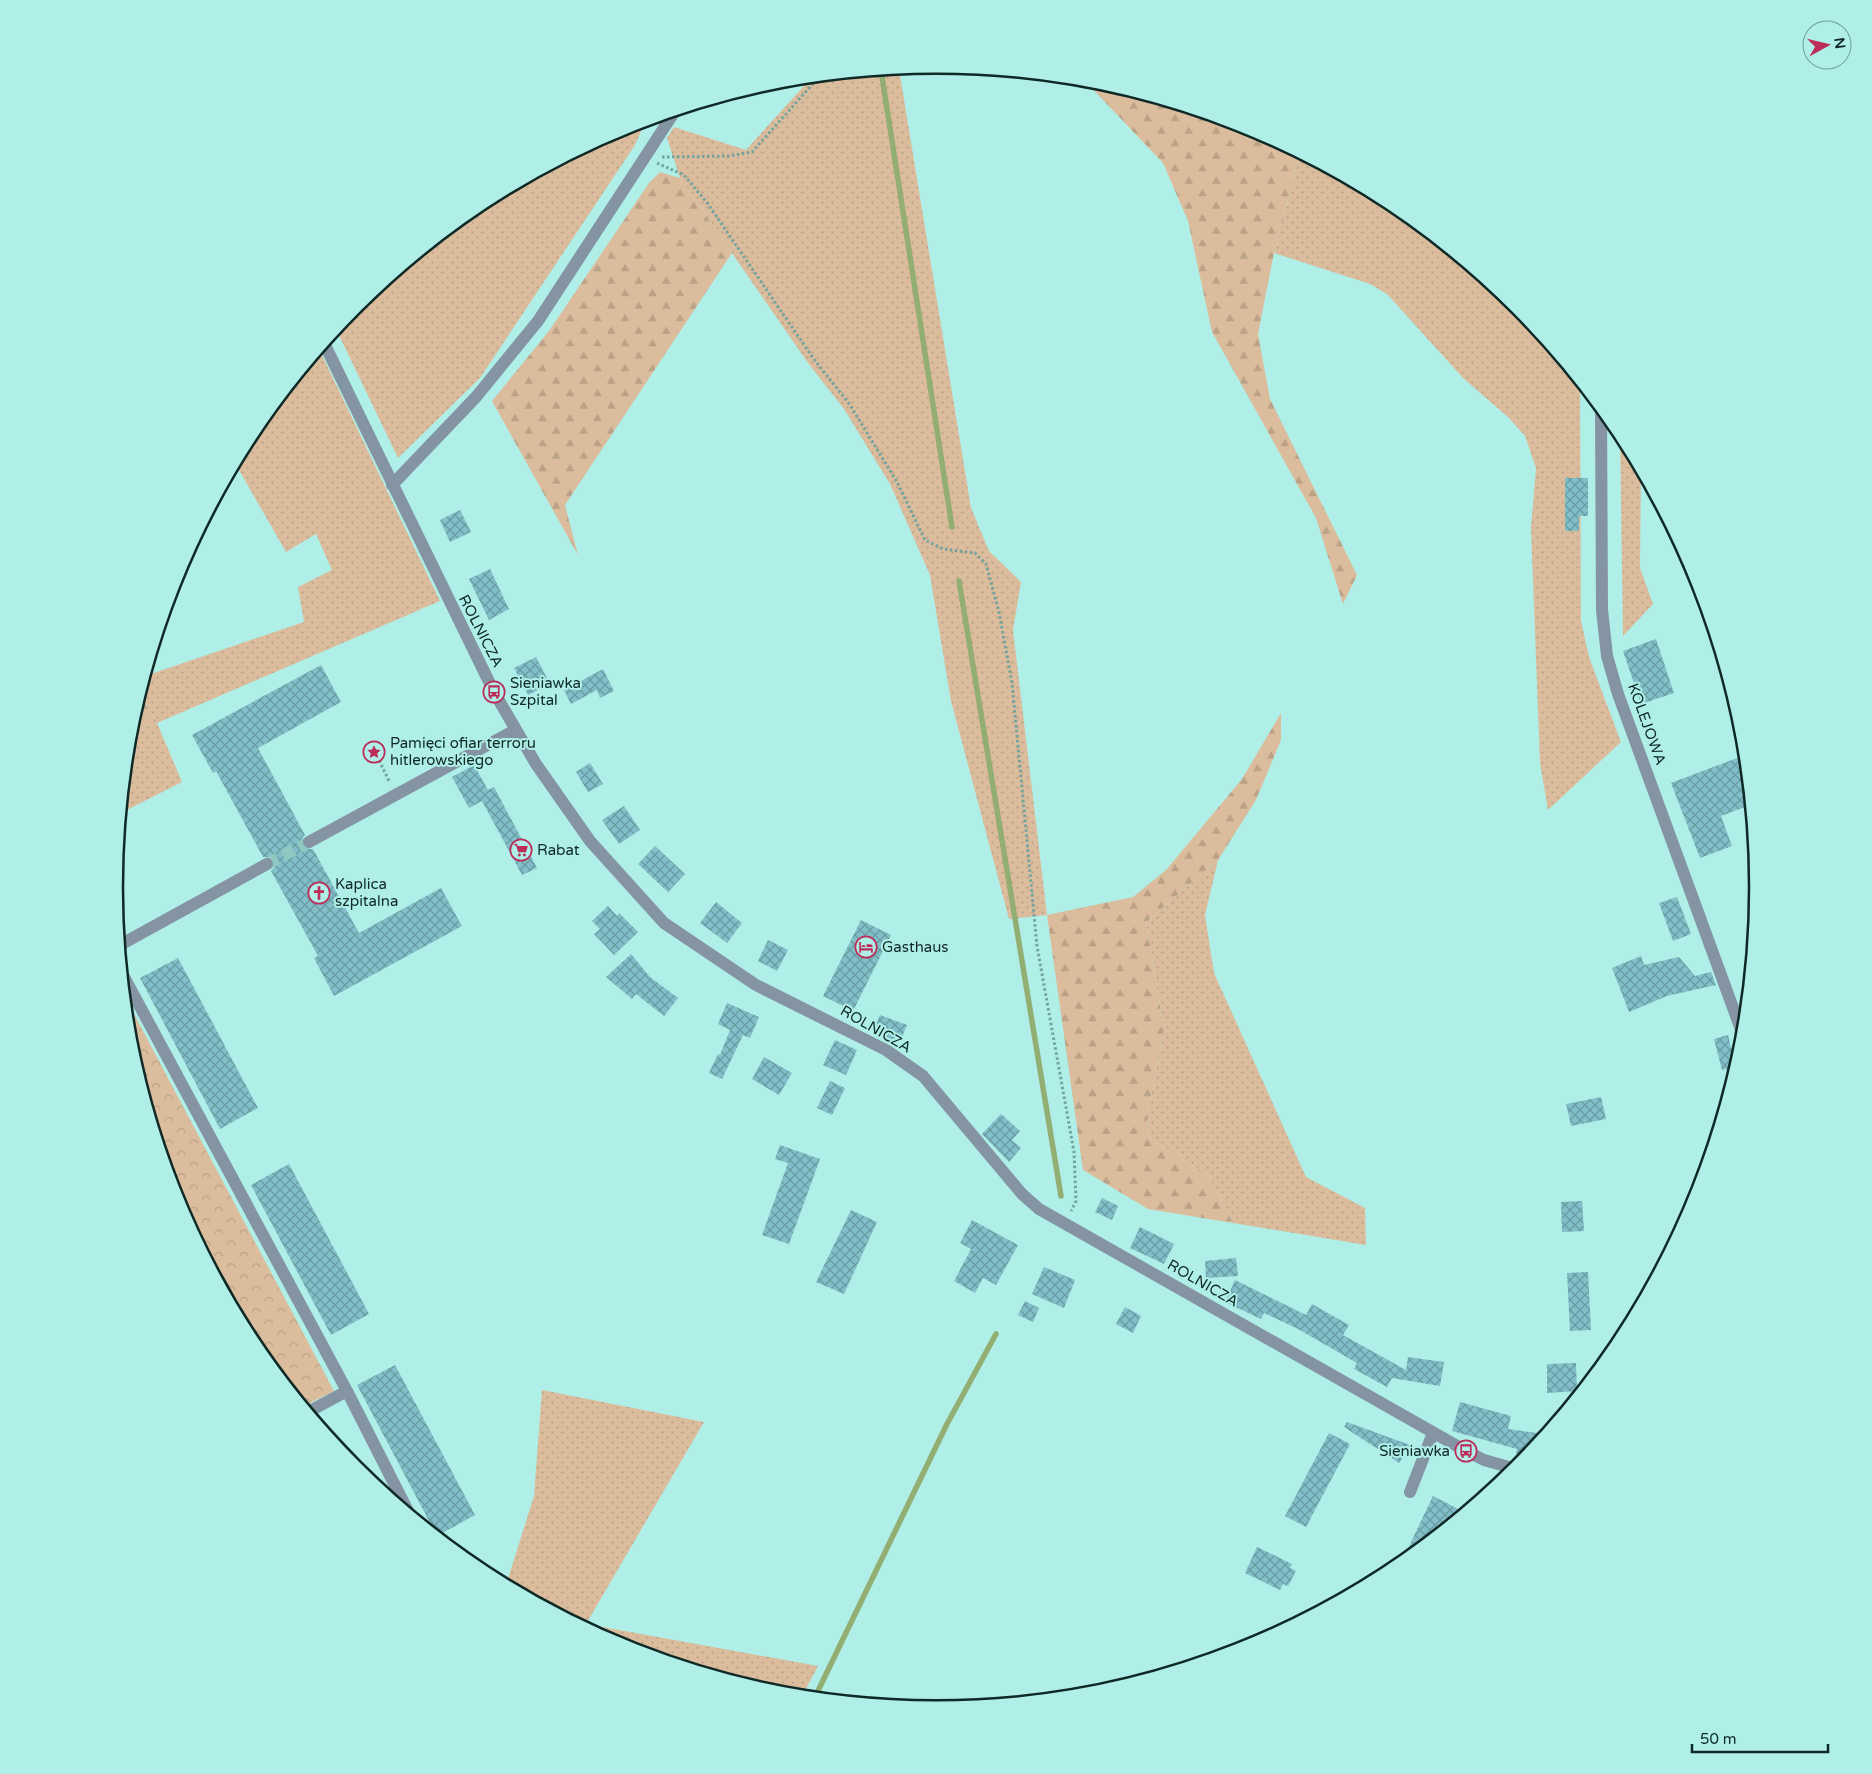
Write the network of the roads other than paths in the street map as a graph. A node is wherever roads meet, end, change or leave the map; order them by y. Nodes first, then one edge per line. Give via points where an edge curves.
1 (670, 119) edge
2 (327, 349) edge
3 (1601, 420) edge
4 (392, 485) junction
5 (515, 730) junction
6 (309, 842) tunnel mouth
7 (268, 864) tunnel mouth
8 (124, 943) edge
9 (129, 987) edge
10 (1738, 1021) edge
11 (347, 1391) junction
12 (313, 1409) edge
13 (1433, 1433) junction
14 (1506, 1466) edge
15 (1410, 1492) dead end
16 (402, 1500) edge

1 - 4 street via 538,321 476,397
2 - 4 street, ROLNICZA
3 - 10 street, KOLEJOWA via 1602,610 1607,656
4 - 5 street, ROLNICZA
5 - 6 street
5 - 13 street, ROLNICZA via 590,841 664,923 756,985 886,1050 923,1076 1022,1194 1039,1209
7 - 8 street
9 - 11 street
11 - 12 street
11 - 16 street
13 - 14 street, ROLNICZA via 1484,1460
13 - 15 street

